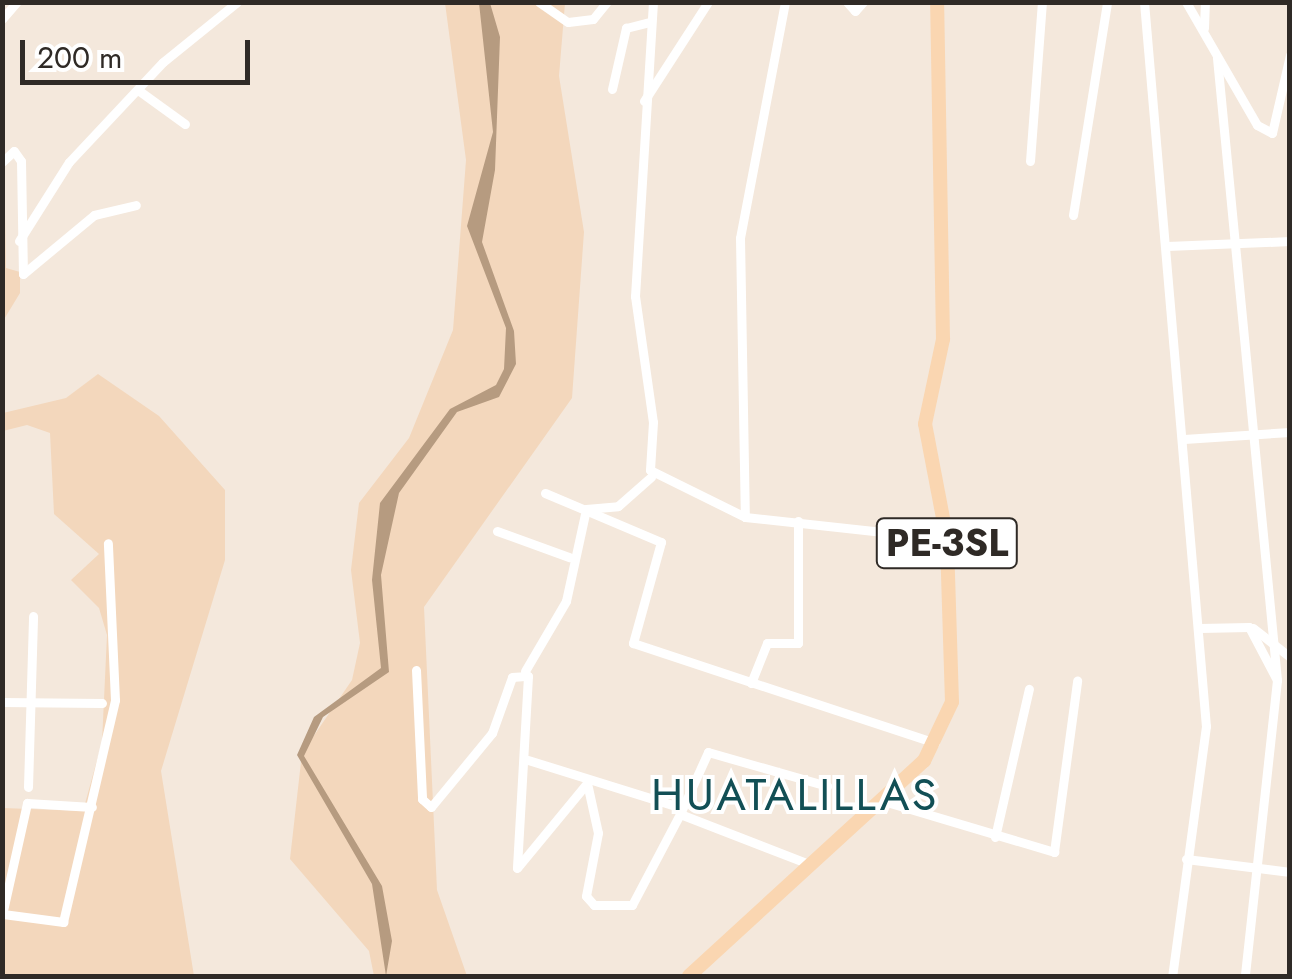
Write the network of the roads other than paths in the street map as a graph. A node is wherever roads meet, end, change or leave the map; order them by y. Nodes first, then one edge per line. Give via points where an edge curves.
1 (17, 2) edge
2 (237, 2) edge
3 (539, 2) edge
4 (607, 2) edge
5 (652, 2) edge
6 (708, 2) edge
7 (785, 2) edge
8 (847, 2) edge
9 (863, 2) edge
10 (937, 2) edge
11 (1042, 2) edge
12 (1107, 2) edge
13 (1144, 2) edge
14 (1186, 2) edge
15 (1205, 2) edge
16 (2, 20) edge
17 (650, 22) junction
18 (1204, 28) junction
19 (1290, 55) edge
20 (1217, 58) junction
21 (612, 88) dead end
22 (138, 90) junction
23 (642, 104) junction
24 (185, 124) dead end
25 (2, 162) edge
26 (1030, 162) dead end
27 (136, 205) dead end
28 (1073, 215) dead end
29 (19, 241) junction
30 (1290, 241) edge
31 (1240, 244) junction
32 (1167, 246) junction
33 (1290, 432) edge
34 (1256, 435) junction
35 (1184, 439) junction
36 (651, 477) junction
37 (545, 494) dead end
38 (586, 508) junction
39 (745, 517) junction
40 (798, 521) junction
41 (497, 531) dead end
42 (947, 539) junction
43 (108, 542) dead end
44 (569, 557) junction
45 (33, 616) dead end
46 (1249, 626) junction
47 (1200, 628) junction
48 (1274, 643) junction
49 (1290, 657) edge
50 (416, 670) dead end
51 (525, 671) junction
52 (1277, 680) junction
53 (1077, 682) dead end
54 (752, 683) junction
55 (1029, 689) dead end
56 (2, 702) edge
57 (30, 702) junction
58 (102, 703) dead end
59 (936, 744) junction
60 (528, 760) junction
61 (28, 786) dead end
62 (827, 786) dead end
63 (880, 800) junction
64 (92, 807) junction
65 (681, 810) junction
66 (995, 837) junction
67 (1186, 859) junction
68 (808, 864) junction
69 (1256, 868) junction
70 (1290, 872) edge
71 (3, 914) edge
72 (689, 976) edge
73 (1172, 976) edge
74 (1245, 976) edge

1 - 16 street
2 - 22 street
3 - 4 street via 544,14 583,22
5 - 17 street
6 - 23 street
7 - 39 street via 740,238
8 - 9 street via 856,10
10 - 42 main road, PE-3SL via 943,339 925,424
11 - 26 street
12 - 28 street
13 - 32 street
14 - 18 street
15 - 18 street
17 - 21 street via 626,28
17 - 23 street
18 - 20 street
19 - 20 street via 1272,133 1257,125
20 - 31 street
22 - 24 street
22 - 29 street via 69,162
23 - 36 street via 645,246 635,296
25 - 29 street via 10,152 20,157
27 - 29 street via 94,215 26,274
30 - 31 street
31 - 32 street
31 - 34 street
32 - 35 street
33 - 34 street
34 - 35 street
34 - 48 street
35 - 47 street
36 - 38 street via 632,499
36 - 39 street
37 - 38 street
38 - 44 street
38 - 54 street via 661,542 630,641
39 - 40 street
40 - 42 street
40 - 54 street via 798,642 768,643
41 - 44 street
42 - 59 main road, PE-3SL via 952,702
43 - 64 street via 115,700
44 - 51 street via 566,601
45 - 57 street
46 - 47 street
46 - 48 street
46 - 52 street
47 - 67 street via 1206,726
48 - 49 street
48 - 52 street
50 - 51 street via 422,798 430,807 492,733 507,687
51 - 60 street
52 - 69 street
53 - 66 street via 1059,848 1042,854
54 - 59 street
55 - 66 street
56 - 57 street
57 - 58 street
57 - 61 street
59 - 63 main road, PE-3SL
60 - 65 street
60 - 65 street via 514,865 527,862 587,782 598,833 586,896 594,904 632,905
62 - 65 street via 708,752
63 - 66 street
63 - 68 main road, PE-3SL
64 - 71 street via 27,803
64 - 71 street via 64,922
65 - 68 street
67 - 69 street
67 - 73 street
68 - 72 main road, PE-3SL
69 - 70 street
69 - 74 street

